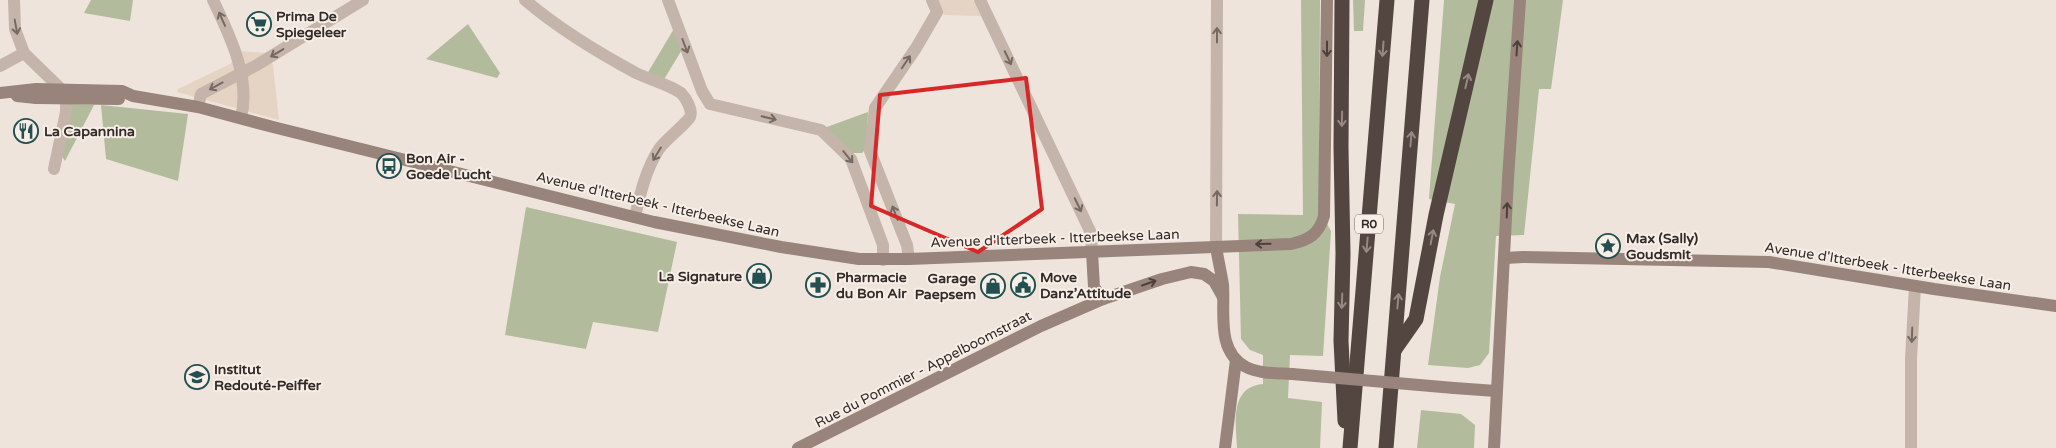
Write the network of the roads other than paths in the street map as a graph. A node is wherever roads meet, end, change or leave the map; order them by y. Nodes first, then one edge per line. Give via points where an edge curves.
1 (14, 0) edge
2 (213, 0) edge
3 (363, 0) edge
4 (525, 0) edge
5 (668, 0) edge
6 (932, 0) edge
7 (980, 0) edge
8 (1217, 0) edge
9 (1327, 0) edge
10 (1342, 0) edge
11 (1387, 0) edge
12 (1422, 0) edge
13 (1486, 0) edge
14 (1520, 0) edge
15 (24, 52) junction
16 (0, 66) edge
17 (241, 72) junction
18 (0, 93) edge
19 (64, 93) junction
20 (198, 106) junction
21 (241, 118) junction
22 (54, 169) dead end
23 (635, 217) junction
24 (1216, 247) junction
25 (1092, 252) junction
26 (1505, 258) junction
27 (909, 259) junction
28 (882, 260) junction
29 (1915, 286) junction
30 (1223, 297) junction
31 (1103, 299) junction
32 (2056, 306) edge
33 (1394, 350) junction
34 (1236, 360) junction
35 (1496, 391) junction
36 (798, 448) edge
37 (1225, 448) edge
38 (1346, 448) edge
39 (1350, 448) edge
40 (1386, 448) edge
41 (1494, 448) edge
42 (1911, 448) edge

1 -> 15 street via 15,29
17 -> 2 street
3 -> 17 street
4 -> 23 street via 600,53 683,95 691,111 690,118 672,133 652,161
5 -> 28 street via 702,91 710,104 821,130 852,159 882,245
27 -> 6 street via 907,245 870,151 875,108 937,12
7 -> 25 street via 1091,233
24 -> 8 street
9 -> 24 main road, Avenue d'Itterbeek - Itterbeekse Laan via 1326,179 1322,223 1316,234 1300,242
10 -> 38 highway via 1341,341
11 -> 39 highway, R0
33 -> 12 highway, R0
33 -> 13 highway via 1416,319 1436,215
26 -> 14 main road
15 - 16 street
15 - 19 street
17 -> 20 street via 201,94
17 - 21 street via 244,106
18 - 19 main road, Avenue d'Itterbeek - Itterbeekse Laan via 36,98
19 - 20 main road, Avenue d'Itterbeek - Itterbeekse Laan via 122,99 134,96
19 - 22 street via 66,112
20 - 21 main road, Avenue d'Itterbeek - Itterbeekse Laan
21 - 23 main road, Avenue d'Itterbeek - Itterbeekse Laan
23 - 28 main road, Avenue d'Itterbeek - Itterbeekse Laan via 781,248
24 - 25 main road, Avenue d'Itterbeek - Itterbeekse Laan
24 - 30 main road
25 - 27 main road, Avenue d'Itterbeek - Itterbeekse Laan
25 - 31 main road via 1094,287
26 - 29 main road, Avenue d'Itterbeek - Itterbeekse Laan via 1769,262
26 - 35 main road
27 - 28 main road, Avenue d'Itterbeek - Itterbeekse Laan
29 - 32 main road, Avenue d'Itterbeek - Itterbeekse Laan
29 -> 42 street
31 -> 30 main road, Rue du Pommier - Appelboomstraat via 1191,272 1204,274 1214,281
30 - 34 main road via 1224,334
31 - 36 main road, Rue du Pommier - Appelboomstraat via 1041,326
33 - 40 highway, R0
34 - 35 main road, bridge via 1266,372
34 - 37 main road
35 - 41 main road

